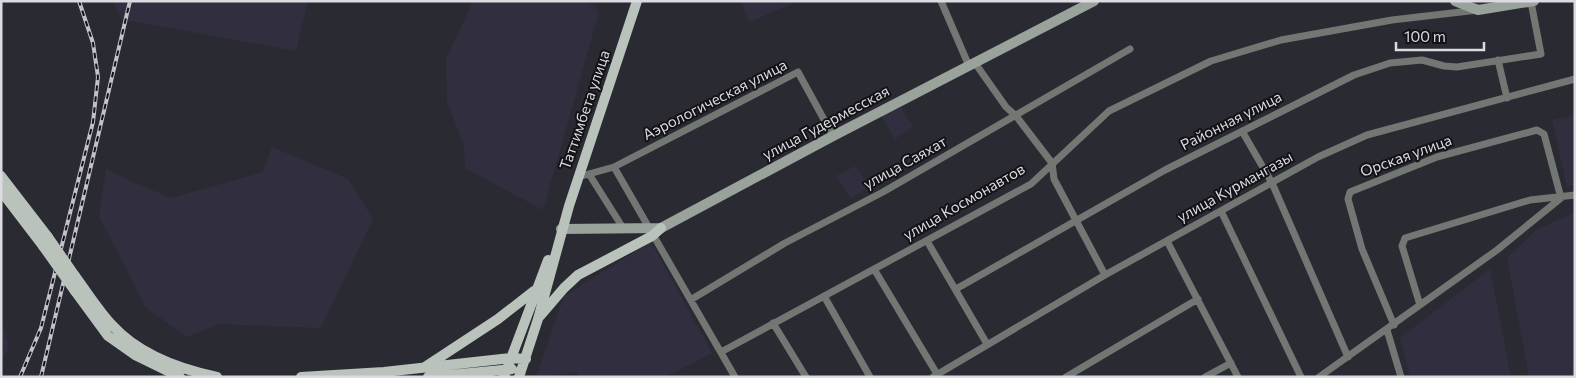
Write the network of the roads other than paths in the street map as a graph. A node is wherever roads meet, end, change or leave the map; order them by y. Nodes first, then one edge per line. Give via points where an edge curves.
1 (637, 1) edge
2 (941, 1) edge
3 (1094, 1) edge
4 (1455, 1) edge
5 (1532, 2) edge
6 (1478, 10) junction
7 (1130, 48) dead end
8 (1498, 60) junction
9 (972, 64) junction
10 (1575, 79) edge
11 (1506, 98) junction
12 (1016, 116) junction
13 (1242, 131) junction
14 (833, 136) junction
15 (1052, 163) junction
16 (614, 167) junction
17 (589, 174) junction
18 (1, 176) edge
19 (578, 177) junction
20 (1272, 183) junction
21 (1, 191) edge
22 (1575, 195) edge
23 (1561, 198) junction
24 (1221, 211) junction
25 (1076, 220) junction
26 (623, 228) junction
27 (561, 229) junction
28 (650, 232) junction
29 (1167, 240) junction
30 (927, 241) junction
31 (46, 242) junction
32 (874, 269) junction
33 (1105, 275) junction
34 (535, 290) junction
35 (956, 290) junction
36 (824, 296) junction
37 (692, 299) junction
38 (1198, 299) junction
39 (1420, 305) junction
40 (538, 319) junction
41 (773, 323) junction
42 (1394, 325) junction
43 (1386, 330) junction
44 (987, 344) junction
45 (721, 352) junction
46 (1348, 357) junction
47 (526, 359) junction
48 (1231, 363) junction
49 (507, 368) edge
50 (426, 372) edge
51 (521, 373) edge
52 (935, 376) edge
53 (180, 377) edge
54 (217, 377) edge
55 (301, 377) edge
56 (735, 377) edge
57 (806, 377) edge
58 (870, 377) edge
59 (1066, 377) edge
60 (1205, 377) edge
61 (1238, 377) edge
62 (1301, 377) edge
63 (1319, 377) edge
64 (1400, 377) edge

1 - 19 main road, Таттимбета улица
2 - 9 street
3 - 9 main road, улица Гудермесская
4 - 6 main road
5 - 6 main road, улица Космонавтов
5 - 8 street, Районная улица via 1541,54
6 - 15 street, улица Космонавтов via 1392,20 1281,40 1211,61 1109,111
7 - 12 street, улица Саяхат
8 - 11 street
8 - 13 street, Районная улица via 1456,67 1422,60 1390,63 1354,75
9 - 12 street
9 - 14 main road, улица Гудермесская
10 - 11 street, улица Курмангазы
11 - 20 street, улица Курмангазы via 1367,135
12 - 15 street
12 - 37 street, улица Саяхат via 883,192 785,243
13 - 20 street
13 - 25 street, Районная улица
14 - 16 street, Аэрологическая улица via 798,72
14 - 28 main road, улица Гудермесская
15 - 25 street via 1054,180
15 - 30 street, улица Космонавтов via 1031,184
16 - 17 street, Аэрологическая улица
16 - 28 street
17 - 19 street, Аэрологическая улица
17 - 26 street
18 - 31 main road
19 - 27 main road, Таттимбета улица
20 - 24 street, улица Курмангазы
20 - 46 street
21 - 31 main road
22 - 23 street
23 - 39 street via 1497,250
23 - 39 street via 1530,200 1405,238 1402,246
23 - 42 street, Орская улица via 1544,134 1537,130 1437,157 1350,192 1348,199 1362,249
24 - 29 street, улица Курмангазы
24 - 62 street
25 - 33 street
25 - 35 street, Районная улица
26 - 27 main road
26 - 28 main road
27 - 34 main road
27 - 40 main road
28 - 37 street
28 - 40 main road via 578,275
29 - 33 street, улица Курмангазы
29 - 38 street
30 - 32 street, улица Космонавтов
30 - 35 street
31 - 53 main road, bridge via 74,291 108,336 134,356
31 - 54 main road, bridge via 112,326 139,348 171,364
32 - 36 street, улица Космонавтов
32 - 52 street
33 - 44 street, улица Курмангазы
34 - 49 main road
34 - 50 main road
35 - 44 street
36 - 41 street, улица Космонавтов
36 - 58 street
37 - 45 street
38 - 48 street
38 - 59 street
39 - 42 street
40 - 47 main road
41 - 45 street, улица Космонавтов
41 - 57 street
42 - 43 street
43 - 46 street
43 - 64 street
44 - 52 street, улица Курмангазы
45 - 56 street
46 - 63 street
47 - 49 main road
47 - 51 main road
48 - 60 street
48 - 61 street
49 - 50 main road
49 - 51 main road
50 - 55 main road

